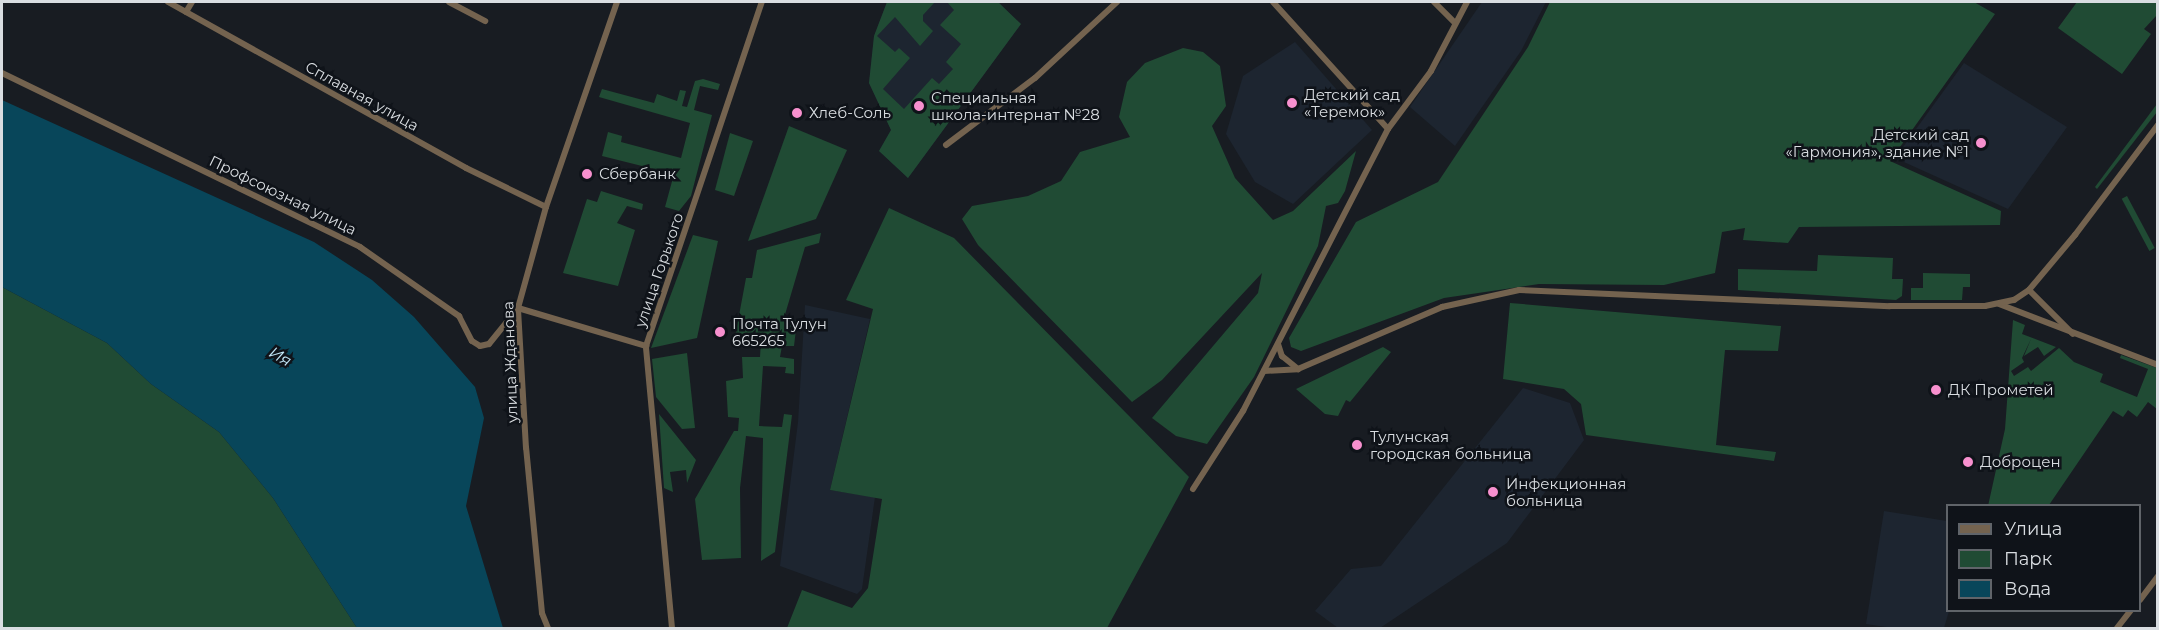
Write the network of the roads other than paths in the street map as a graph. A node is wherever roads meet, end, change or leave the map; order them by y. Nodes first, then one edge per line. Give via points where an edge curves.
1 (168, 2) edge
2 (192, 2) edge
3 (449, 2) edge
4 (617, 2) edge
5 (762, 2) edge
6 (1117, 2) edge
7 (1273, 2) edge
8 (1434, 2) edge
9 (1467, 2) edge
10 (186, 12) junction
11 (485, 21) dead end
12 (1455, 22) junction
13 (2, 73) edge
14 (2157, 125) edge
15 (1388, 129) junction
16 (946, 145) dead end
17 (546, 207) junction
18 (2029, 290) junction
19 (1999, 304) junction
20 (518, 308) junction
21 (2076, 336) junction
22 (1278, 344) junction
23 (646, 346) junction
24 (2157, 365) edge
25 (1298, 369) junction
26 (1264, 371) junction
27 (1193, 489) dead end
28 (2157, 576) edge
29 (2141, 597) edge
30 (2129, 612) edge
31 (548, 628) edge
32 (672, 628) edge
33 (2117, 628) edge

1 - 10 street, Сплавная улица
2 - 10 street
3 - 11 street
4 - 17 street, улица Жданова
5 - 23 street, улица Горького
6 - 16 street via 1035,78
7 - 15 street
8 - 12 street
9 - 12 street
10 - 17 street, Сплавная улица via 466,168
12 - 15 street via 1413,100
13 - 20 street, Профсоюзная улица via 360,247 459,316 472,342 480,346 489,344
14 - 18 street
15 - 22 street
17 - 20 street, улица Жданова
18 - 19 street
18 - 21 street
19 - 21 street
19 - 25 street via 1890,306 1519,290 1442,308
20 - 23 street
20 - 31 street, улица Жданова via 526,448 542,613
21 - 24 street
22 - 25 street via 1282,356
22 - 26 street
23 - 32 street, улица Горького
25 - 26 street
26 - 27 street
28 - 29 street
30 - 33 street

